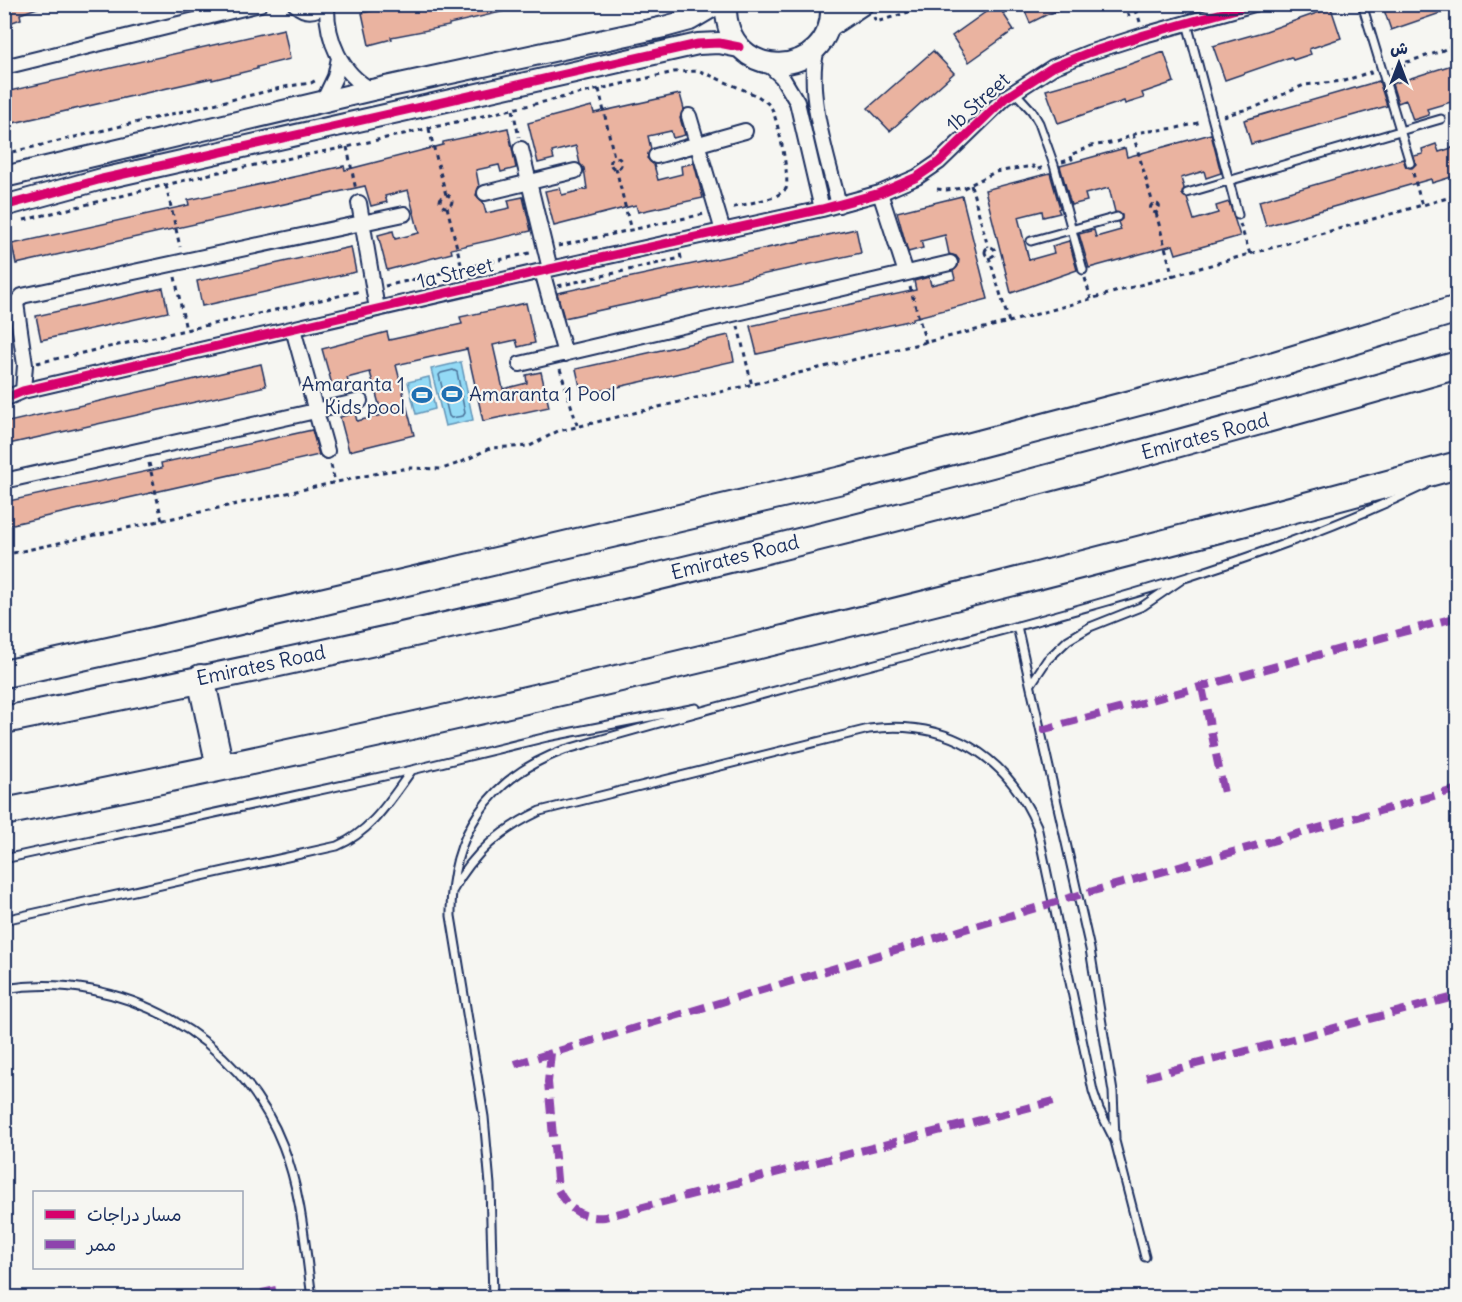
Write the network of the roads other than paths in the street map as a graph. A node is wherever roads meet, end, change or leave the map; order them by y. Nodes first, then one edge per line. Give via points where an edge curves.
1 (260, 4) edge
2 (326, 4) edge
3 (717, 4) edge
4 (726, 4) edge
5 (831, 4) edge
6 (1254, 4) edge
7 (1362, 4) edge
8 (298, 6) edge
9 (868, 9) edge
10 (1187, 23) junction
11 (830, 26) junction
12 (329, 29) junction
13 (739, 47) junction
14 (817, 48) junction
15 (339, 58) junction
16 (768, 64) junction
17 (4, 67) edge
18 (372, 90) junction
19 (1014, 91) junction
20 (323, 102) junction
21 (689, 116) dead end
22 (1442, 119) dead end
23 (1401, 130) junction
24 (745, 131) dead end
25 (698, 144) junction
26 (521, 149) road end
27 (656, 156) dead end
28 (1410, 163) road end
29 (575, 171) dead end
30 (4, 177) edge
31 (1228, 181) junction
32 (529, 182) junction
33 (905, 183) joint
34 (485, 193) dead end
35 (880, 193) junction
36 (1186, 193) dead end
37 (358, 203) road end
38 (839, 205) junction
39 (4, 206) edge
40 (822, 209) junction
41 (404, 214) dead end
42 (1238, 215) road end
43 (1117, 217) dead end
44 (362, 223) junction
45 (1072, 230) junction
46 (723, 231) junction
47 (1031, 241) dead end
48 (950, 263) dead end
49 (546, 270) junction
50 (1083, 270) road end
51 (906, 273) junction
52 (377, 309) junction
53 (1458, 309) edge
54 (293, 329) junction
55 (560, 355) junction
56 (520, 364) dead end
57 (1458, 365) edge
58 (11, 394) edge
59 (360, 401) dead end
60 (316, 411) junction
61 (327, 452) road end
62 (1458, 467) edge
63 (4, 481) edge
64 (1184, 577) junction
65 (1017, 626) junction
66 (154, 641) junction
67 (4, 658) edge
68 (4, 674) edge
69 (201, 678) junction
70 (1031, 684) junction
71 (731, 702) junction
72 (4, 720) edge
73 (220, 767) junction
74 (412, 770) junction
75 (4, 812) edge
76 (4, 859) edge
77 (451, 894) junction
78 (4, 920) edge
79 (4, 989) edge
80 (1115, 1141) junction
81 (1144, 1257) dead end
82 (312, 1298) edge
83 (493, 1298) edge

1 - 17 street
2 - 8 street via 319,9
2 - 12 street
3 - 18 street via 690,20 664,27
4 - 13 street via 728,27
5 - 11 street
6 - 10 street, 1b Street
7 - 23 lane
8 - 12 street
9 - 11 street
10 - 19 street, 1b Street via 1053,67
10 - 31 lane
11 - 14 street
12 - 15 street
13 - 16 street
13 - 39 street via 698,44 102,179
14 - 16 street via 789,64
14 - 38 street via 812,87
15 - 18 street via 353,77
15 - 20 street
16 - 40 street via 782,77 797,102
18 - 20 street
19 - 33 street, 1b Street via 949,153
19 - 45 lane via 1036,117
20 - 30 street
21 - 25 street
22 - 23 lane
23 - 28 lane
23 - 31 lane
24 - 25 street
25 - 27 street
25 - 46 street
26 - 32 street
29 - 32 street
31 - 36 lane
31 - 42 lane
32 - 34 street
32 - 49 street via 545,249
33 - 35 street, 1a Street
35 - 38 street, 1a Street
35 - 51 street
37 - 44 street
38 - 40 street, 1a Street
40 - 46 street, 1a Street
41 - 44 street
43 - 45 lane
44 - 52 street
44 - 58 street via 22,296 16,303 25,365
45 - 47 lane
45 - 50 lane
46 - 49 street, 1a Street
48 - 51 street
49 - 52 street, 1a Street
49 - 55 street
51 - 55 street
52 - 54 street, 1a Street
53 - 66 highway via 1245,374 965,449
54 - 58 street, 1a Street
54 - 60 street
55 - 56 street
57 - 69 highway, Emirates Road via 1165,447 811,539
59 - 60 street
60 - 61 street
60 - 63 street
62 - 64 lane via 1353,518
62 - 73 highway via 771,642
64 - 65 lane
64 - 70 lane via 1143,606 1068,640 1047,660
65 - 70 lane
65 - 71 lane
66 - 67 highway via 112,641
66 - 68 highway
69 - 72 highway, Emirates Road
69 - 73 highway
70 - 80 lane via 1090,949 1113,1092
71 - 74 lane via 547,737
71 - 77 lane via 564,750 525,768 492,796 473,822 459,852
73 - 75 highway
74 - 76 lane
74 - 78 lane via 372,823 337,846
77 - 80 lane via 470,864 494,838 540,811 869,729 909,727 949,736 978,751 1003,771 1023,796 1037,826 1093,1091
77 - 83 lane via 451,916 484,1117
79 - 82 lane via 72,987 132,1001 187,1028 241,1076 270,1117 291,1168
80 - 81 lane

